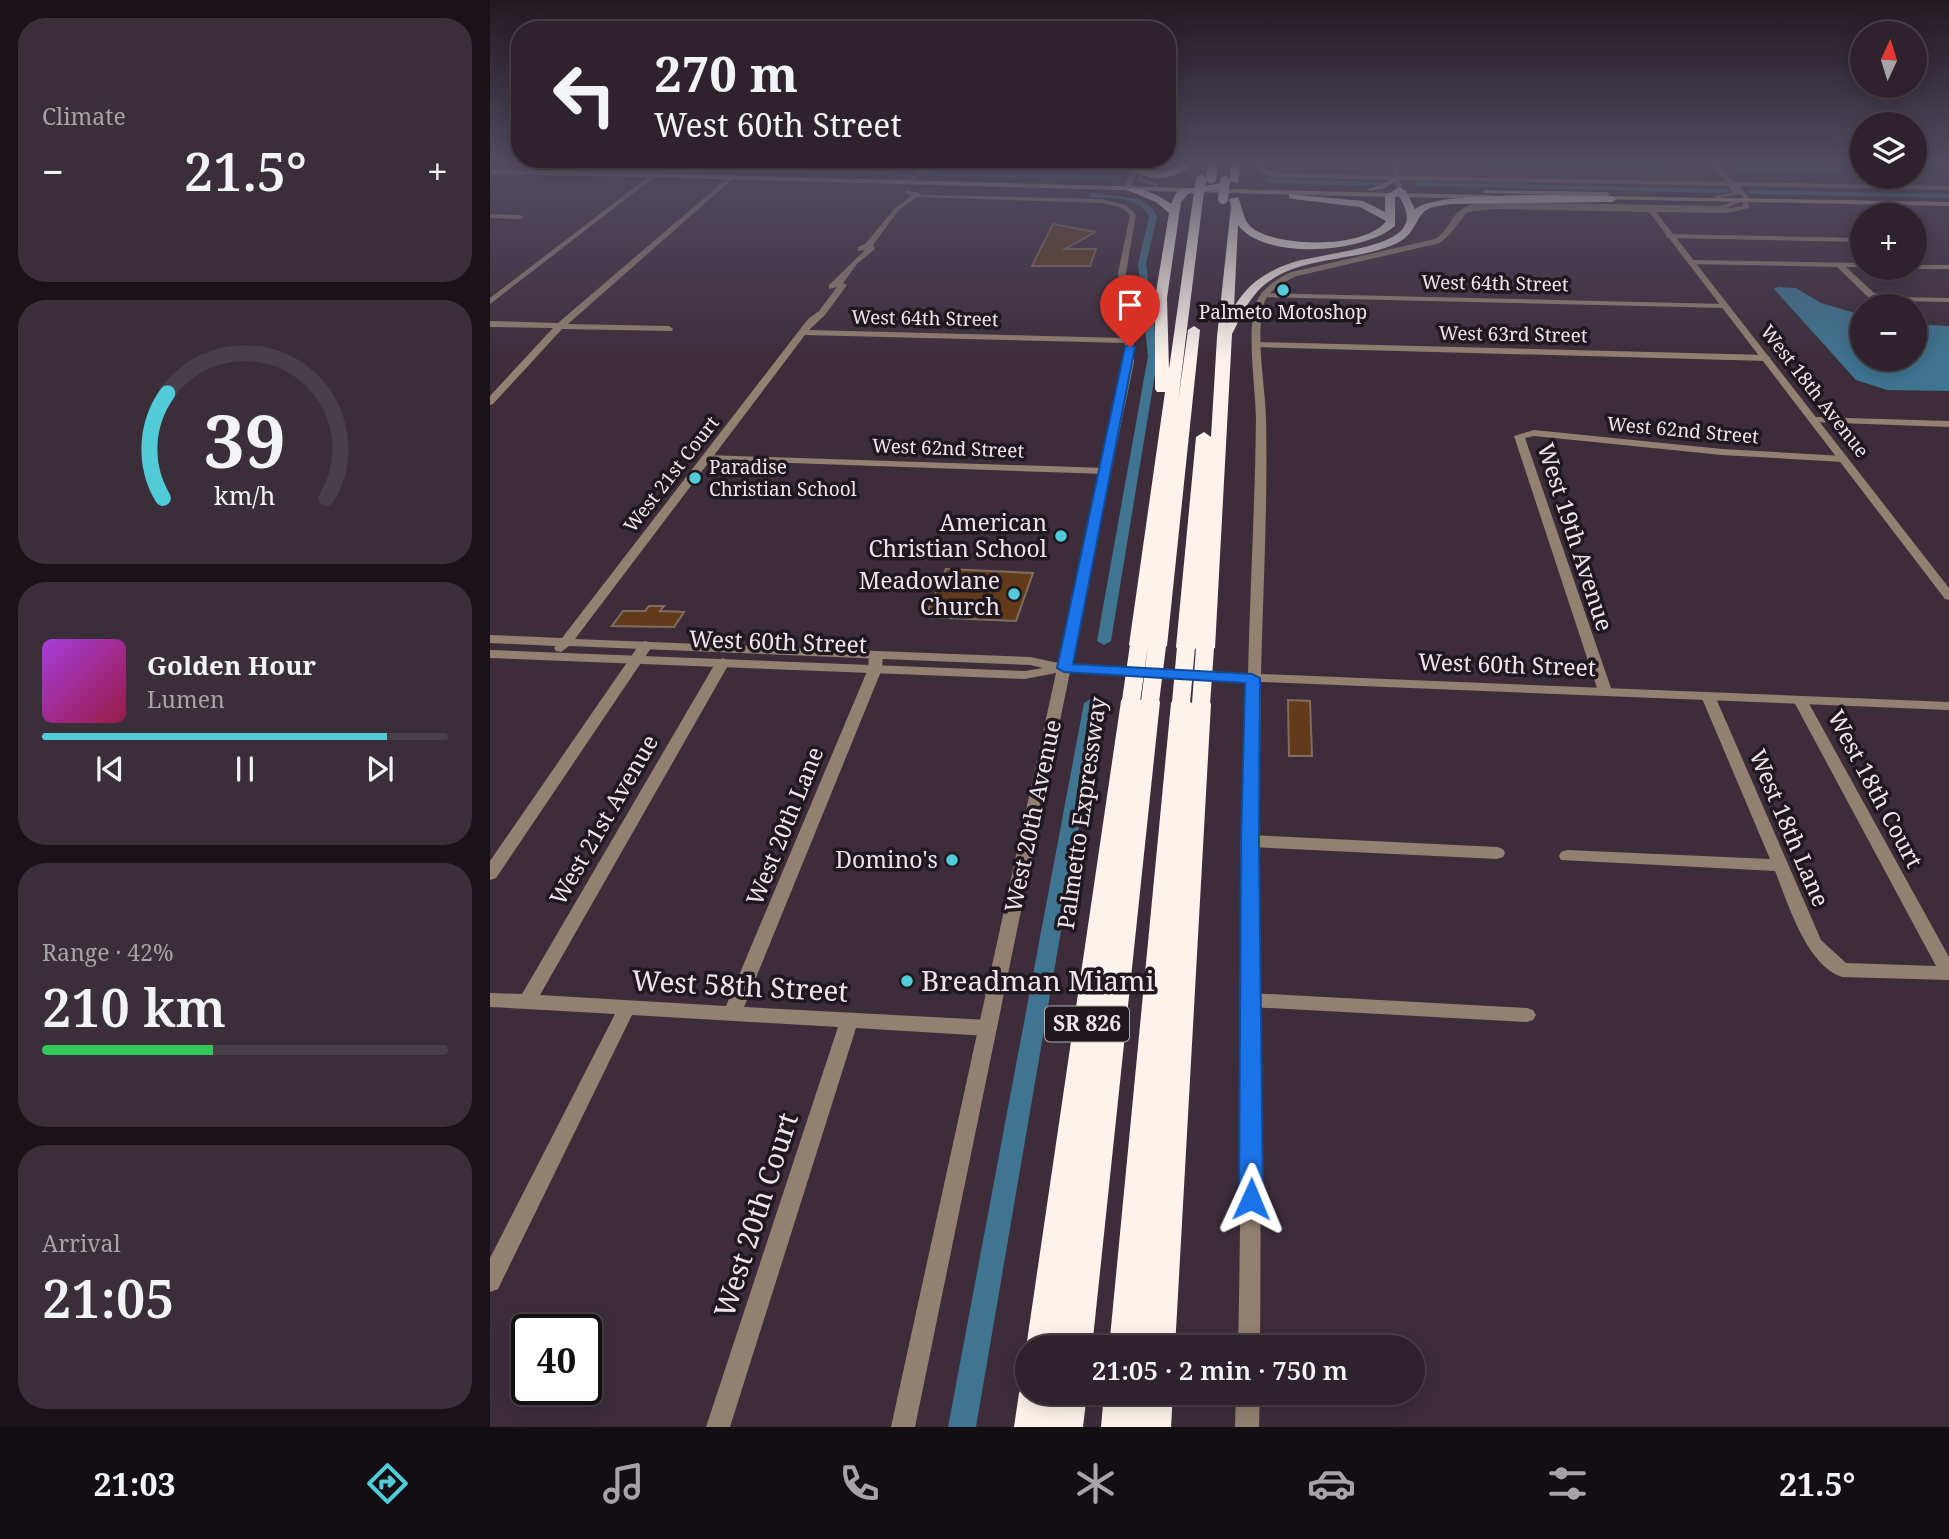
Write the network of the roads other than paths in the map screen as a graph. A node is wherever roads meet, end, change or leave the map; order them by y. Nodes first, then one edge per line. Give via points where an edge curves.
1 (584, 230) edge
2 (671, 230) edge
3 (881, 230) edge
4 (1131, 230) edge
5 (1171, 230) edge
6 (1196, 230) edge
7 (1198, 230) edge
8 (1202, 230) edge
9 (1209, 230) edge
10 (1248, 230) edge
11 (1387, 230) edge
12 (1408, 230) edge
13 (1449, 230) edge
14 (1665, 230) edge
15 (1670, 236) junction
16 (1850, 240) edge
17 (1690, 262) junction
18 (1839, 265) junction
19 (1850, 265) edge
20 (1927, 267) edge
21 (1949, 267) edge
22 (1264, 295) junction
23 (1949, 300) edge
24 (490, 302) edge
25 (1725, 306) junction
26 (490, 324) edge
27 (560, 326) junction
28 (669, 329) dead end
29 (803, 332) junction
30 (1224, 337) junction
31 (1130, 341) junction
32 (1258, 345) junction
33 (1767, 358) junction
34 (490, 402) edge
35 (1167, 418) junction
36 (1815, 421) junction
37 (1949, 424) edge
38 (1520, 436) joint
39 (706, 458) junction
40 (1843, 459) junction
41 (1106, 471) junction
42 (1949, 596) edge
43 (490, 639) edge
44 (565, 642) junction
45 (646, 645) junction
46 (1148, 646) junction
47 (1195, 648) junction
48 (490, 654) edge
49 (556, 656) junction
50 (635, 659) junction
51 (723, 662) junction
52 (875, 662) junction
53 (1064, 668) junction
54 (1252, 678) junction
55 (1605, 691) junction
56 (1708, 696) junction
57 (1800, 700) junction
58 (1141, 701) junction
59 (1191, 703) junction
60 (1949, 706) edge
61 (1250, 841) junction
62 (1497, 853) dead end
63 (1567, 856) dead end
64 (1781, 865) junction
65 (490, 874) edge
66 (1949, 973) edge
67 (490, 1000) edge
68 (1250, 1000) junction
69 (527, 1002) junction
70 (626, 1008) junction
71 (732, 1014) junction
72 (1527, 1015) dead end
73 (849, 1020) junction
74 (988, 1028) junction
75 (490, 1281) edge
76 (1045, 1335) edge
77 (1076, 1335) edge
78 (1127, 1335) edge
79 (1159, 1335) edge
80 (1249, 1335) edge
81 (1035, 1405) edge
82 (1068, 1405) edge
83 (1121, 1405) edge
84 (1154, 1405) edge
85 (1248, 1405) edge
86 (718, 1427) edge
87 (903, 1427) edge
88 (1032, 1427) edge
89 (1065, 1427) edge
90 (1119, 1427) edge
91 (1153, 1427) edge
92 (1247, 1427) edge

1 - 24 street
2 - 27 street
3 - 29 street, West 21st Court via 822,313
4 - 31 street, West 20th Avenue via 1122,273
5 - 35 highway via 1161,298 1160,377
6 - 35 highway
7 - 46 highway
8 - 47 highway
9 - 30 highway
10 - 11 highway via 1289,243 1325,245 1358,242
12 - 30 highway via 1389,241 1305,262 1267,278 1244,300
13 - 22 street via 1437,241 1314,268 1280,281
14 - 15 street, West 18th Avenue
15 - 16 street
15 - 17 street, West 18th Avenue
17 - 18 street
17 - 25 street, West 18th Avenue
18 - 19 street
18 - 23 street via 1871,295
20 - 21 street
22 - 25 street, West 64th Street
22 - 32 street via 1259,306
25 - 33 street, West 18th Avenue
26 - 27 street
27 - 28 street
27 - 34 street
29 - 31 street, West 64th Street
29 - 39 street, West 21st Court
30 - 47 highway
31 - 41 street, West 20th Avenue
32 - 33 street, West 63rd Street
32 - 54 street via 1261,423
33 - 36 street, West 18th Avenue
35 - 46 highway
36 - 37 street
36 - 40 street, West 18th Avenue
38 - 40 street, West 62nd Street via 1534,433
38 - 55 street, West 19th Avenue
39 - 41 street, West 62nd Street
39 - 44 street, West 21st Court
40 - 42 street, West 18th Avenue
41 - 53 street, West 20th Avenue
43 - 44 street, West 60th Street
44 - 45 street, West 60th Street
44 - 49 street, West 21st Court
45 - 50 street
45 - 52 street, West 60th Street
46 - 58 highway, bridge
47 - 59 highway, bridge
48 - 49 street, West 60th Street
49 - 50 street, West 60th Street
50 - 51 street, West 60th Street
50 - 65 street
51 - 52 street, West 60th Street
51 - 69 street, West 21st Avenue
52 - 53 street, West 60th Street via 1025,675
52 - 71 street, West 20th Lane
53 - 54 street, West 60th Street
53 - 74 street, West 20th Avenue
54 - 55 street, West 60th Street
54 - 61 street
55 - 56 street, West 60th Street
56 - 57 street, West 60th Street
56 - 64 street, West 18th Lane
57 - 60 street, West 60th Street
57 - 66 street, West 18th Court
58 - 76 highway, Palmetto Expressway / SR 826
58 - 77 highway
59 - 78 highway
59 - 79 highway
61 - 62 street
61 - 68 street
63 - 64 street
64 - 66 street, West 18th Lane via 1814,944 1842,970
67 - 69 street, West 58th Street
68 - 72 street
68 - 80 street
69 - 70 street, West 58th Street
70 - 71 street, West 58th Street
70 - 75 street
71 - 73 street, West 58th Street
73 - 74 street, West 58th Street
73 - 86 street, West 20th Court
74 - 87 street, West 20th Avenue
81 - 88 highway
82 - 89 highway
83 - 90 highway
84 - 91 highway
85 - 92 street

